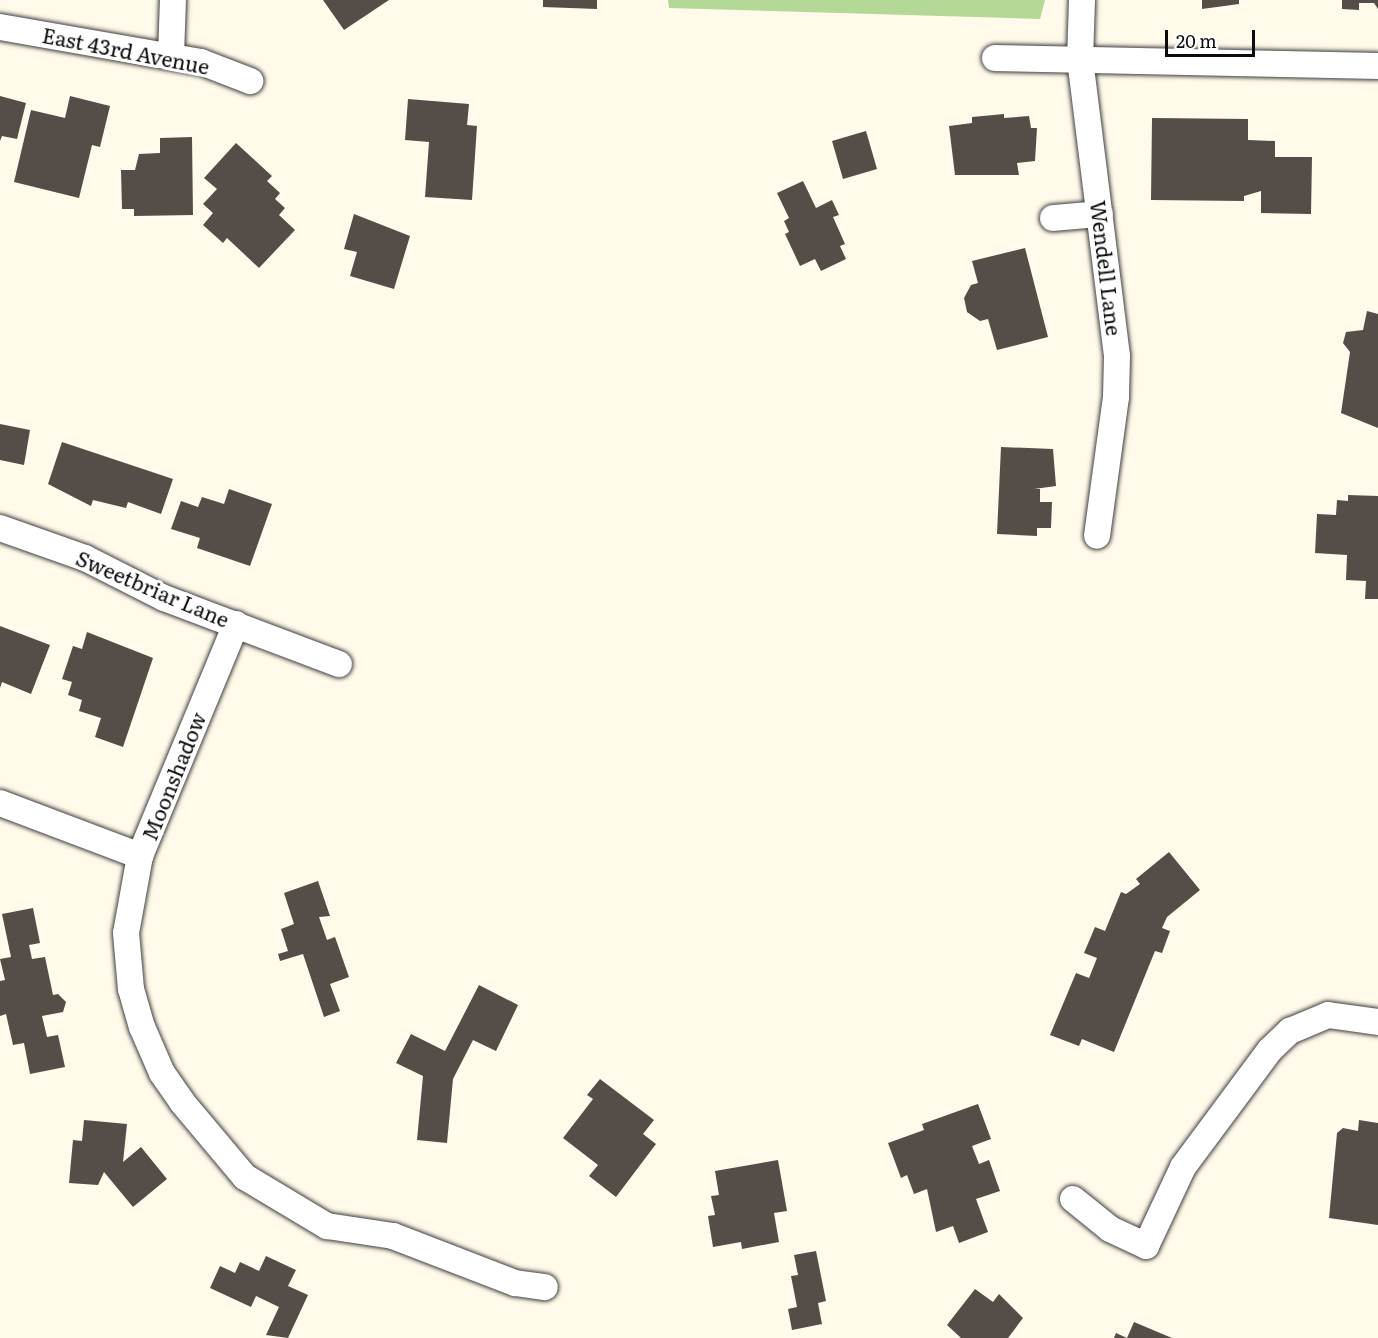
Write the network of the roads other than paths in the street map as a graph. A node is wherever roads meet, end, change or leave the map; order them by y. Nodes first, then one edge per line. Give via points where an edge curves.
1 (172, 0) edge
2 (1082, 0) edge
3 (0, 27) edge
4 (171, 56) junction
5 (994, 58) dead end
6 (1080, 59) junction
7 (1378, 66) edge
8 (250, 81) dead end
9 (1100, 214) junction
10 (1053, 218) dead end
11 (0, 528) edge
12 (1097, 536) dead end
13 (236, 624) junction
14 (339, 664) dead end
15 (0, 803) edge
16 (140, 856) junction
17 (1378, 1022) edge
18 (1073, 1199) dead end
19 (545, 1287) dead end

1 - 4 street
2 - 6 street, Wendell Lane
3 - 4 street, East 43rd Avenue
4 - 8 street, East 43rd Avenue via 211,65
5 - 6 street
6 - 7 street
6 - 9 street, Wendell Lane
9 - 10 street
9 - 12 street, Wendell Lane via 1118,376
11 - 13 street, Sweetbriar Lane via 85,558 164,598
13 - 14 street, Sweetbriar Lane
13 - 16 street, Moonshadow
15 - 16 street, Moonshadow
16 - 19 street via 126,933 135,1007 162,1073 208,1136 245,1177 327,1226 393,1236 515,1283
17 - 18 street via 1328,1015 1290,1031 1270,1050 1188,1159 1146,1246 1110,1229

